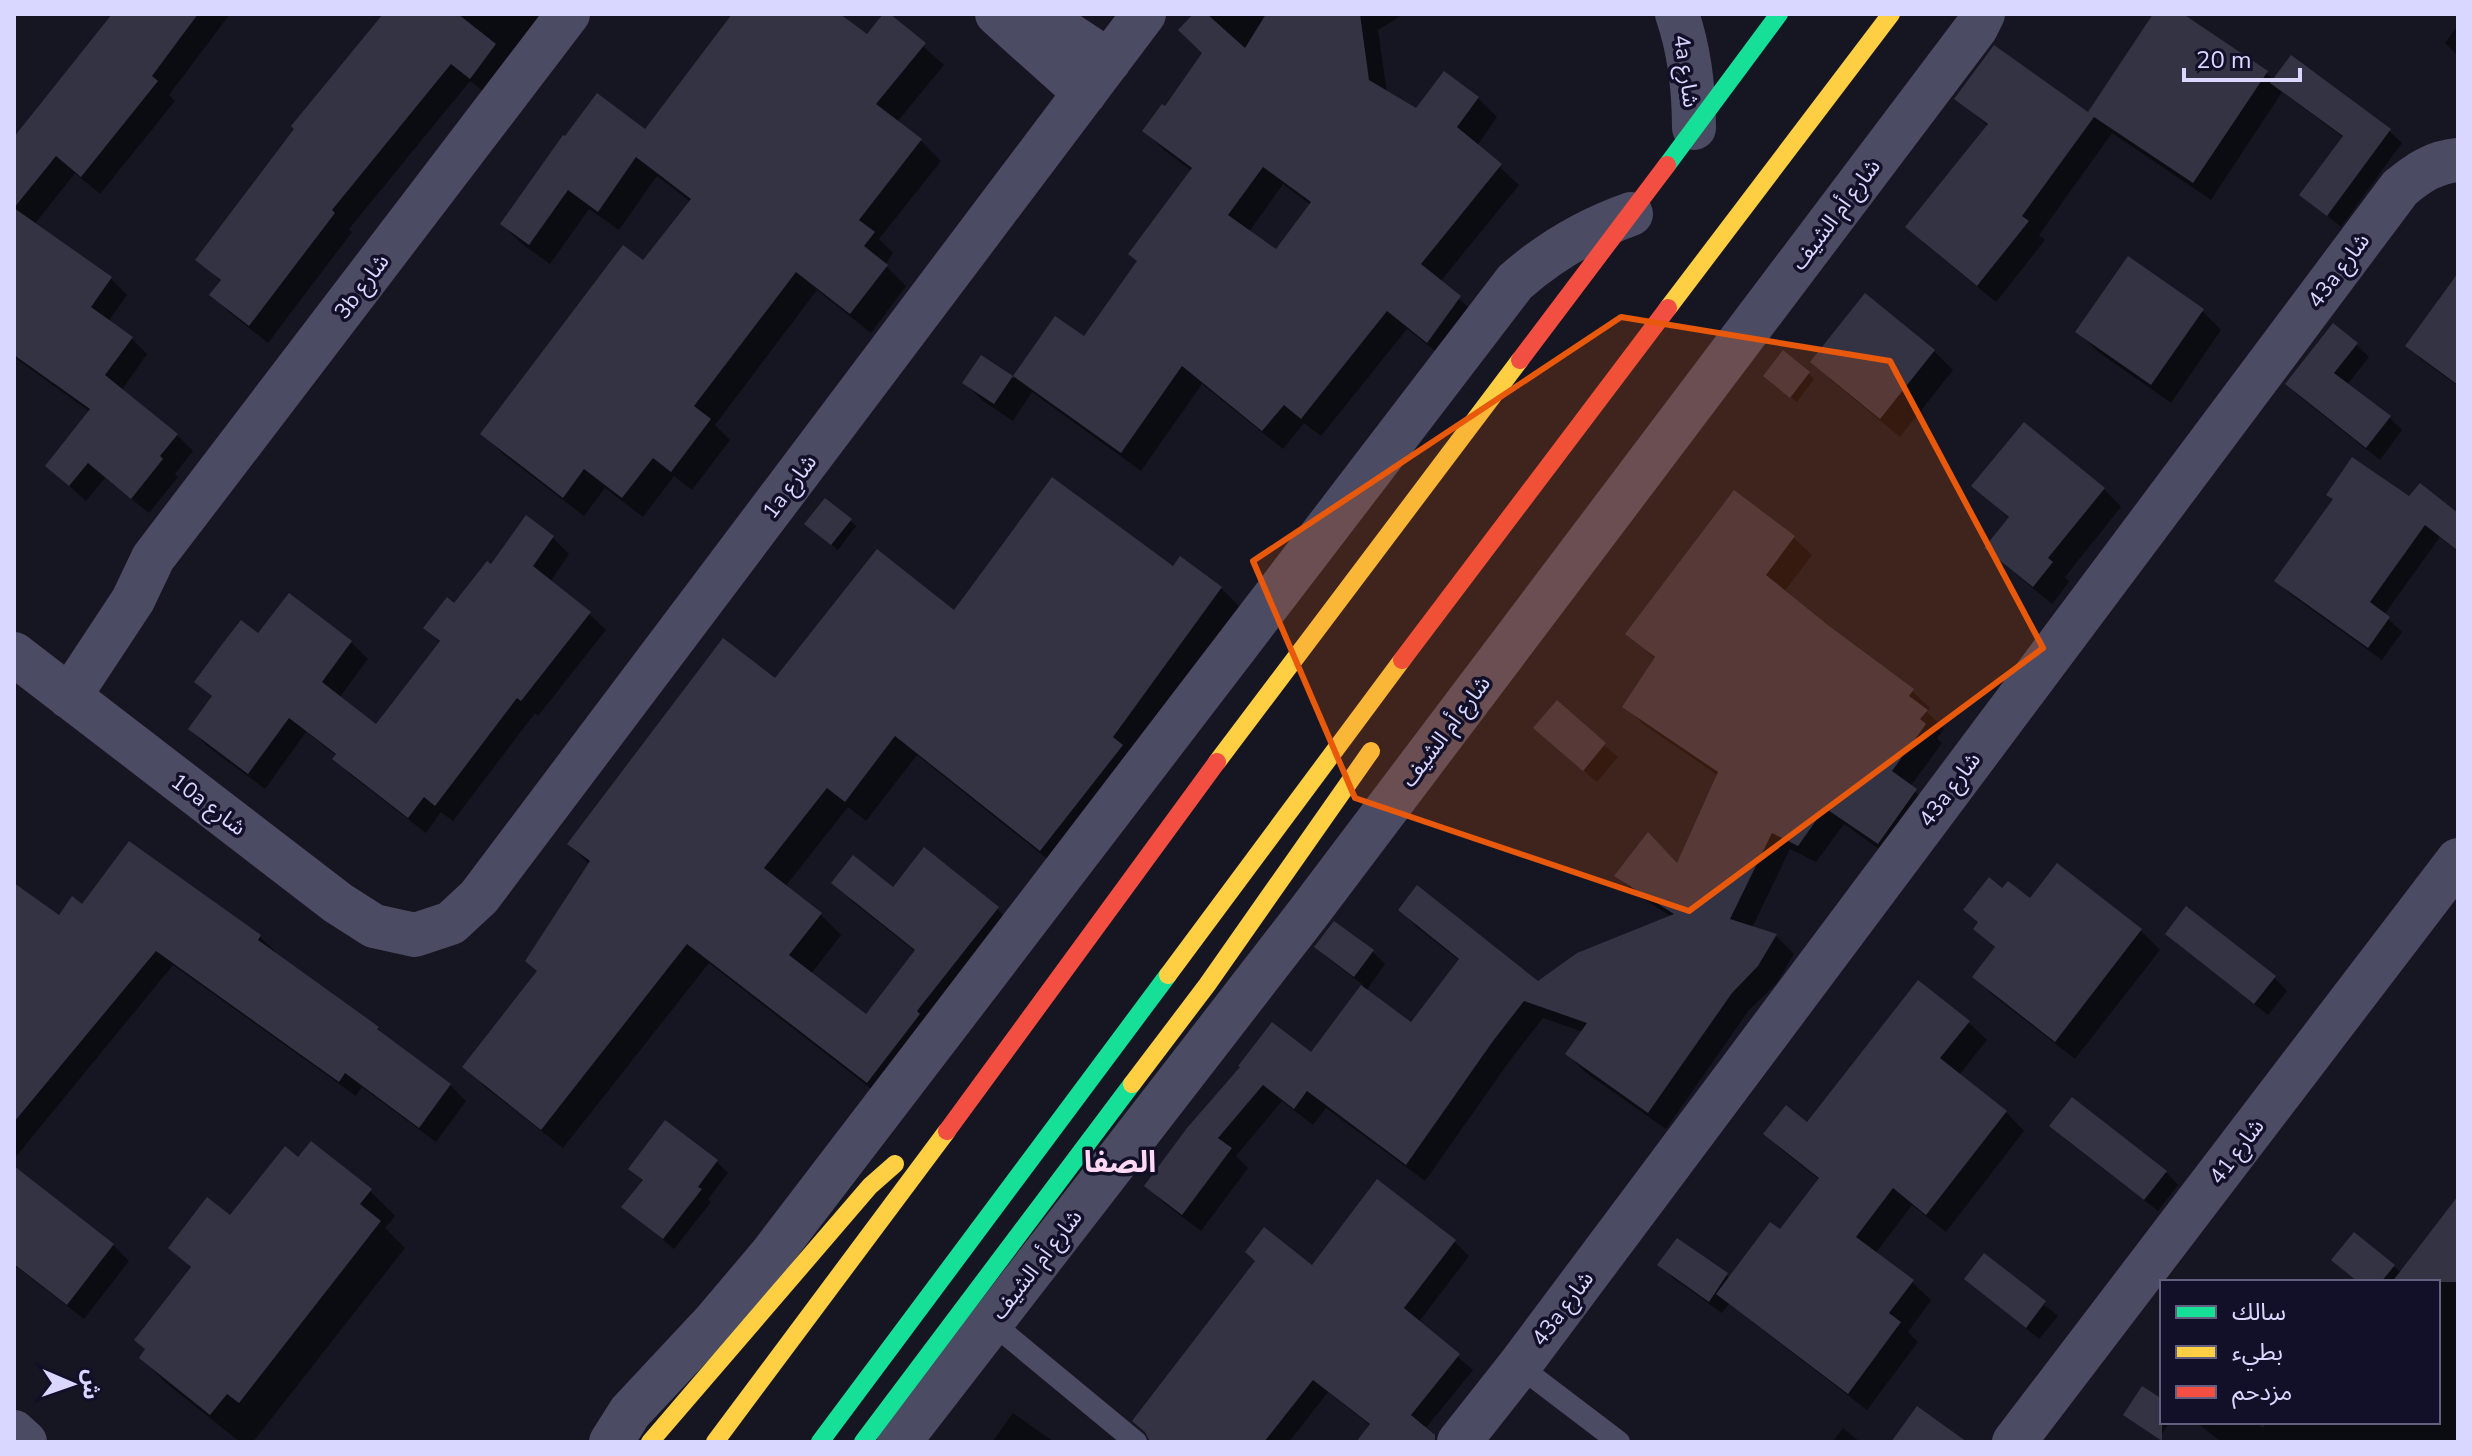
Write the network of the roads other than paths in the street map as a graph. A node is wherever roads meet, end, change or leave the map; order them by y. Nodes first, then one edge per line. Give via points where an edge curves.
1 (568, 14) edge
2 (997, 14) edge
3 (1038, 14) edge
4 (1144, 14) edge
5 (1677, 14) edge
6 (1779, 14) edge
7 (1891, 14) edge
8 (1983, 14) edge
9 (1097, 77) junction
10 (1694, 128) junction
11 (2458, 160) edge
12 (1631, 214) junction
13 (1457, 586) junction
14 (1453, 625) dead end
15 (42, 676) edge
16 (1381, 736) dead end
17 (2458, 860) edge
18 (415, 935) joint
19 (947, 1131) junction
20 (991, 1322) junction
21 (1519, 1366) junction
22 (14, 1432) edge
23 (25, 1442) edge
24 (611, 1442) edge
25 (650, 1442) edge
26 (715, 1442) edge
27 (820, 1442) edge
28 (863, 1442) edge
29 (899, 1442) edge
30 (1136, 1442) edge
31 (1459, 1442) edge
32 (1619, 1442) edge
33 (2014, 1442) edge

1 - 15 street, 3b شارع via 153,558
2 - 9 street
3 - 9 street
4 - 9 street, 1a شارع
5 - 10 street, 4a شارع via 1694,84
6 - 10 main road
7 - 13 main road
8 - 20 street, شارع أم الشيف via 1309,912
9 - 18 street, 1a شارع via 479,897 451,923
10 - 12 main road
11 - 21 street, 43a شارع via 2420,171 2400,188
12 - 19 main road via 1280,675
12 - 24 street via 1569,240 1515,282 770,1256 630,1412
13 - 14 main road
13 - 27 main road
15 - 18 street, 10a شارع via 338,903 374,926
16 - 28 main road via 1207,985
17 - 33 street, شارع 41
19 - 25 main road via 919,1146 870,1186
19 - 26 main road
20 - 29 street, شارع أم الشيف
20 - 30 lane
21 - 31 street, 43a شارع
21 - 32 lane
22 - 23 street

